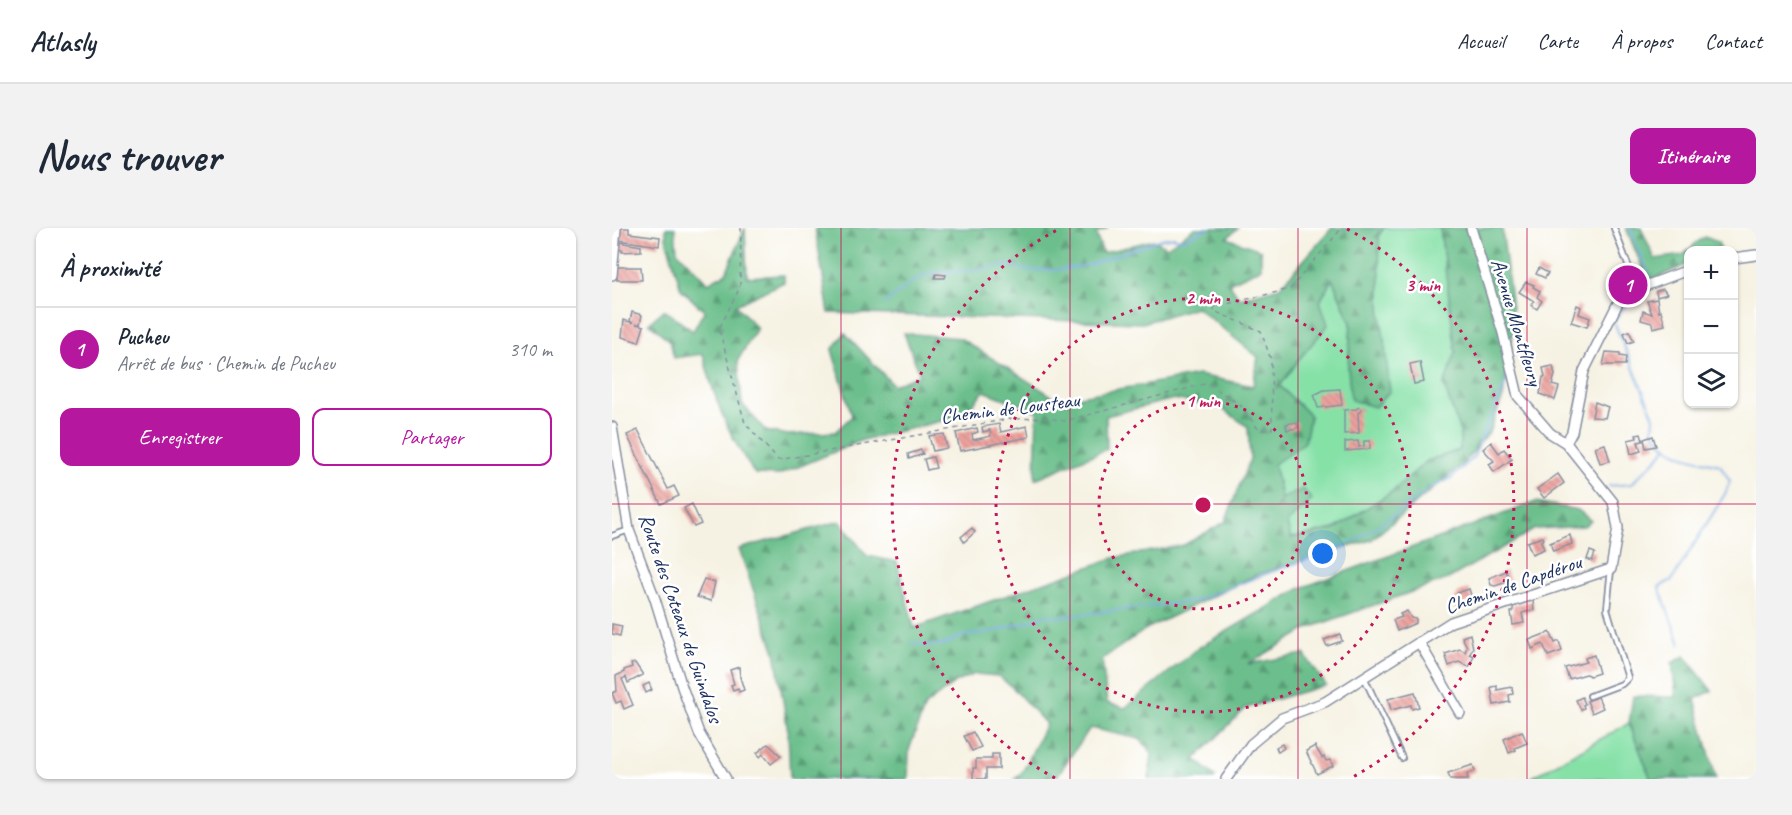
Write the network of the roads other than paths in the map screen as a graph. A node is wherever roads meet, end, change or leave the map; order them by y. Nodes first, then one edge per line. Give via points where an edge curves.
1 (616, 228) edge
2 (1471, 228) edge
3 (1614, 228) edge
4 (1756, 255) edge
5 (1738, 257) edge
6 (1684, 272) edge
7 (612, 275) edge
8 (1637, 289) junction
9 (612, 427) edge
10 (1566, 443) junction
11 (629, 530) junction
12 (612, 536) edge
13 (1611, 569) junction
14 (1419, 642) junction
15 (1364, 677) junction
16 (1590, 696) dead end
17 (1460, 713) dead end
18 (1402, 758) dead end
19 (726, 779) edge
20 (1226, 779) edge

1 - 7 street
2 - 10 street, Avenue Montfleury via 1518,396 1550,433
3 - 8 lane
4 - 5 street
6 - 8 street
8 - 10 street via 1618,303 1584,371 1572,432
9 - 11 street, Route des Coteaux de Guindalos
10 - 13 street, Chemin de Capdérou via 1613,502 1618,528
11 - 12 lane
11 - 19 street, Route des Coteaux de Guindalos via 696,724
13 - 14 street, Chemin de Capdérou via 1451,622
13 - 16 lane via 1607,609 1628,678
14 - 15 street, Chemin de Capdérou
14 - 17 street
15 - 18 lane
15 - 20 street, Chemin de Capdérou via 1325,702 1282,718 1251,744

